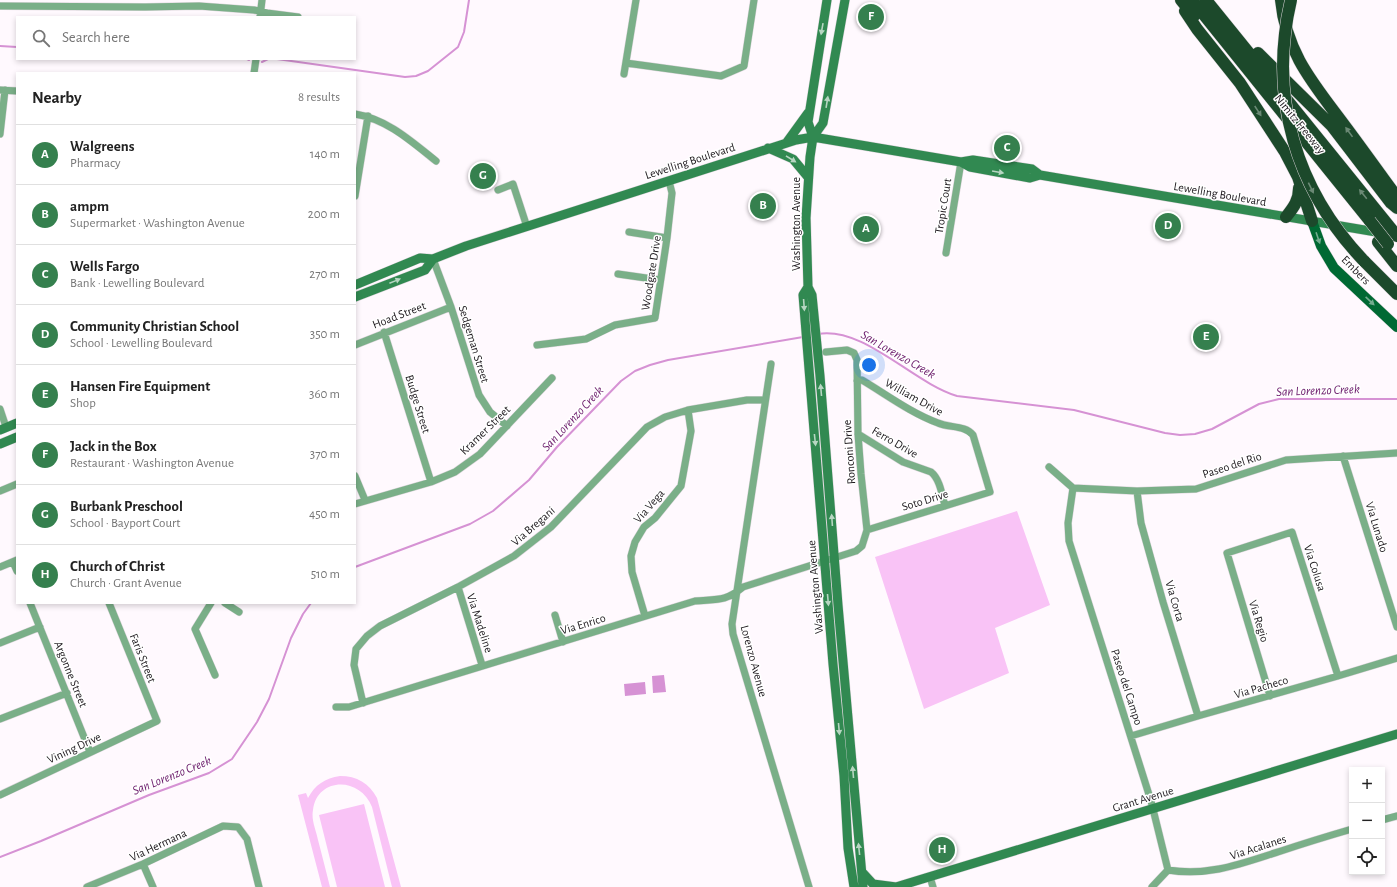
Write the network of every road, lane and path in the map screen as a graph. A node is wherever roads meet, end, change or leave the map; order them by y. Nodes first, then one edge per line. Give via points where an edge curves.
1 (262, 0) edge
2 (636, 0) edge
3 (754, 0) edge
4 (827, 0) edge
5 (845, 0) edge
6 (1179, 0) edge
7 (1192, 0) edge
8 (1280, 0) edge
9 (1291, 0) edge
10 (1207, 2) edge
11 (80, 3) edge
12 (145, 3) edge
13 (0, 6) edge
14 (260, 14) edge
15 (285, 16) edge
16 (256, 60) edge
17 (626, 63) junction
18 (254, 72) edge
19 (624, 74) dead end
20 (3, 90) edge
21 (16, 91) edge
22 (810, 110) junction
23 (356, 114) edge
24 (368, 116) junction
25 (0, 134) edge
26 (813, 137) junction
27 (787, 142) junction
28 (768, 148) junction
29 (436, 160) dead end
30 (961, 162) junction
31 (808, 177) junction
32 (669, 181) junction
33 (1300, 184) junction
34 (356, 190) edge
35 (498, 190) dead end
36 (1397, 197) edge
37 (1397, 208) edge
38 (1286, 217) junction
39 (1364, 220) junction
40 (1312, 221) junction
41 (527, 227) junction
42 (628, 232) dead end
43 (667, 238) junction
44 (1390, 239) edge
45 (946, 253) dead end
46 (1397, 255) edge
47 (433, 260) junction
48 (1397, 266) edge
49 (618, 274) dead end
50 (660, 280) junction
51 (356, 291) edge
52 (1397, 294) edge
53 (451, 307) junction
54 (1397, 327) edge
55 (384, 332) junction
56 (356, 345) edge
57 (537, 345) dead end
58 (826, 352) dead end
59 (771, 364) dead end
60 (552, 378) dead end
61 (857, 381) junction
62 (765, 400) junction
63 (0, 408) edge
64 (688, 410) junction
65 (16, 423) edge
66 (507, 426) junction
67 (3, 428) edge
68 (858, 434) junction
69 (16, 437) edge
70 (0, 444) edge
71 (1397, 453) edge
72 (1344, 456) junction
73 (1049, 467) dead end
74 (356, 478) edge
75 (431, 482) junction
76 (16, 484) edge
77 (1073, 488) junction
78 (0, 491) edge
79 (1137, 491) junction
80 (990, 492) joint
81 (365, 500) junction
82 (356, 504) edge
83 (945, 506) junction
84 (867, 530) junction
85 (1227, 553) joint
86 (829, 560) junction
87 (15, 561) edge
88 (0, 567) edge
89 (458, 587) junction
90 (736, 593) junction
91 (30, 604) edge
92 (109, 604) edge
93 (210, 604) edge
94 (226, 604) edge
95 (239, 612) dead end
96 (555, 615) dead end
97 (645, 616) junction
98 (40, 627) junction
99 (1397, 627) edge
100 (563, 642) junction
101 (0, 643) edge
102 (1397, 658) edge
103 (482, 665) junction
104 (215, 675) dead end
105 (1338, 676) junction
106 (67, 694) junction
107 (1270, 696) junction
108 (363, 703) junction
109 (336, 707) dead end
110 (1198, 716) junction
111 (0, 719) edge
112 (157, 721) joint
113 (1397, 734) edge
114 (1131, 736) junction
115 (90, 752) junction
116 (0, 795) edge
117 (1153, 809) junction
118 (1397, 816) edge
119 (1385, 819) edge
120 (1349, 830) edge
121 (143, 864) junction
122 (1168, 870) junction
123 (852, 872) junction
124 (862, 872) junction
125 (930, 877) junction
126 (87, 887) edge
127 (152, 887) edge
128 (259, 887) edge
129 (809, 887) edge
130 (848, 887) edge
131 (854, 887) edge
132 (863, 887) edge
133 (896, 887) edge
134 (933, 887) edge
135 (1152, 887) edge

1 - 14 street
2 - 17 street
3 - 17 street via 744,66 721,76
4 -> 22 main road, Washington Avenue
26 -> 5 main road, Washington Avenue via 823,123
6 -> 33 highway via 1197,29 1244,89 1285,152
6 - 39 highway, Nimitz Freeway
7 - 39 highway
36 -> 8 highway via 1302,66 1286,29
9 -> 52 highway, bridge via 1284,34 1283,77 1285,104 1294,145 1323,209 1364,261
10 - 37 highway via 1332,126
44 -> 10 highway, Nimitz Freeway via 1388,224
11 - 12 street
11 - 13 street
12 - 14 street via 198,6
14 - 15 street
16 - 18 street
17 - 19 street
20 - 21 street
20 - 25 street
22 - 26 main road, Washington Avenue via 808,122
22 - 27 main road
23 - 24 street
24 - 29 street via 385,123
24 - 34 street
26 - 27 main road, Lewelling Boulevard
26 - 30 main road, Lewelling Boulevard
26 - 31 main road, Washington Avenue
27 - 28 main road, Lewelling Boulevard
28 -> 31 main road via 793,159
28 - 32 main road, Lewelling Boulevard
30 - 38 main road, Lewelling Boulevard via 970,167 1030,178 1040,175
30 - 45 street, Tropic Court
31 - 86 main road, Washington Avenue via 808,287 803,295 810,324
32 - 41 main road, Lewelling Boulevard
32 - 43 street, Woodgate Drive via 672,193
33 - 38 highway via 1296,205
33 - 40 highway
35 - 41 street via 513,184
38 - 40 main road, Lewelling Boulevard
39 - 44 highway, Nimitz Freeway
40 - 44 main road, Lewelling Boulevard
40 -> 54 main road, Embers via 1321,246 1334,268
41 - 47 main road, Lewelling Boulevard via 466,246
42 - 43 street
43 - 50 street, Woodgate Drive
44 - 46 highway
44 - 48 highway, Nimitz Freeway
47 - 51 main road, Lewelling Boulevard via 424,270
47 - 53 street, Sedgeman Street
49 - 50 street
50 - 57 street, Woodgate Drive via 655,318 615,325 586,339
53 - 55 street, Hoad Street
53 - 66 street, Sedgeman Street via 479,395 490,412
55 - 56 street, Hoad Street
55 - 75 street, Budge Street
58 - 61 street, Ronconi Drive via 854,352 858,369
59 - 62 street, Lorenzo Avenue
60 - 66 street, Kramer Street
61 - 68 street, Ronconi Drive
61 - 80 street, William Drive via 862,380 941,425 970,431
62 - 64 street, Via Bregani via 747,400
62 - 90 street, Lorenzo Avenue
63 - 67 street
64 - 89 street, Via Bregani via 647,427 551,527 514,556
64 - 97 street, Via Vega via 691,431 681,486 655,518 644,527 635,542 631,556 632,572
65 - 67 main road
66 - 75 street, Kramer Street via 480,454 455,472
68 - 83 street, Ferro Drive via 903,462 931,472 937,480
68 - 84 street, Ronconi Drive
69 - 70 main road
71 - 72 street, Paseo del Rio
72 - 79 street, Paseo del Rio via 1286,460 1196,489
72 - 99 street, Via Lunado
73 - 77 street
74 - 81 street
75 - 81 street, Kramer Street
76 - 78 street
77 - 79 street, Paseo del Rio
77 - 114 street, Paseo del Campo via 1068,523 1069,541
79 - 110 street, Via Corta via 1141,523
80 - 83 street, Soto Drive
81 - 82 street, Kramer Street
83 - 84 street, Soto Drive
84 - 86 street, Ronconi Drive via 862,547
85 - 105 street, Via Colusa via 1292,532
85 - 107 street, Via Regio
86 - 90 street, Via Enrico via 743,587
86 -> 123 main road, Washington Avenue via 848,848
124 -> 86 main road, Washington Avenue
87 - 88 street
89 - 103 street, Via Madeline
89 - 108 street, Via Bregani via 380,626 356,649 354,665
90 - 97 street, Via Enrico via 725,599 695,601
90 - 129 street, Lorenzo Avenue via 733,634
91 - 98 street, Argonne Street
92 - 112 street, Faris Street
93 - 104 street via 195,629
94 - 95 street
96 - 100 street
97 - 100 street, Via Enrico
98 - 101 street
98 - 106 street, Argonne Street
100 - 103 street, Via Enrico
102 - 105 street, Via Pacheco
103 - 108 street, Via Enrico
105 - 107 street, Via Pacheco
106 - 111 street
106 - 115 street, Argonne Street
107 - 110 street, Via Pacheco
108 - 109 street, Via Enrico
110 - 114 street, Via Pacheco
112 - 115 street, Vining Drive
113 - 117 main road, Grant Avenue
114 - 117 street, Paseo del Campo
115 - 116 street, Vining Drive
117 - 122 street, Paseo del Campo
117 - 125 main road, Grant Avenue
118 - 119 street
120 - 122 street, Via Acalanes via 1228,868 1180,872
121 - 126 street, Via Hermana
121 - 127 street
121 - 128 street, Via Hermana via 223,826 238,827 247,839
122 - 135 street
123 - 130 main road
123 - 131 main road, Washington Avenue
124 - 132 main road, Washington Avenue
124 - 133 main road via 873,884
125 - 133 main road, Grant Avenue
125 - 134 street

